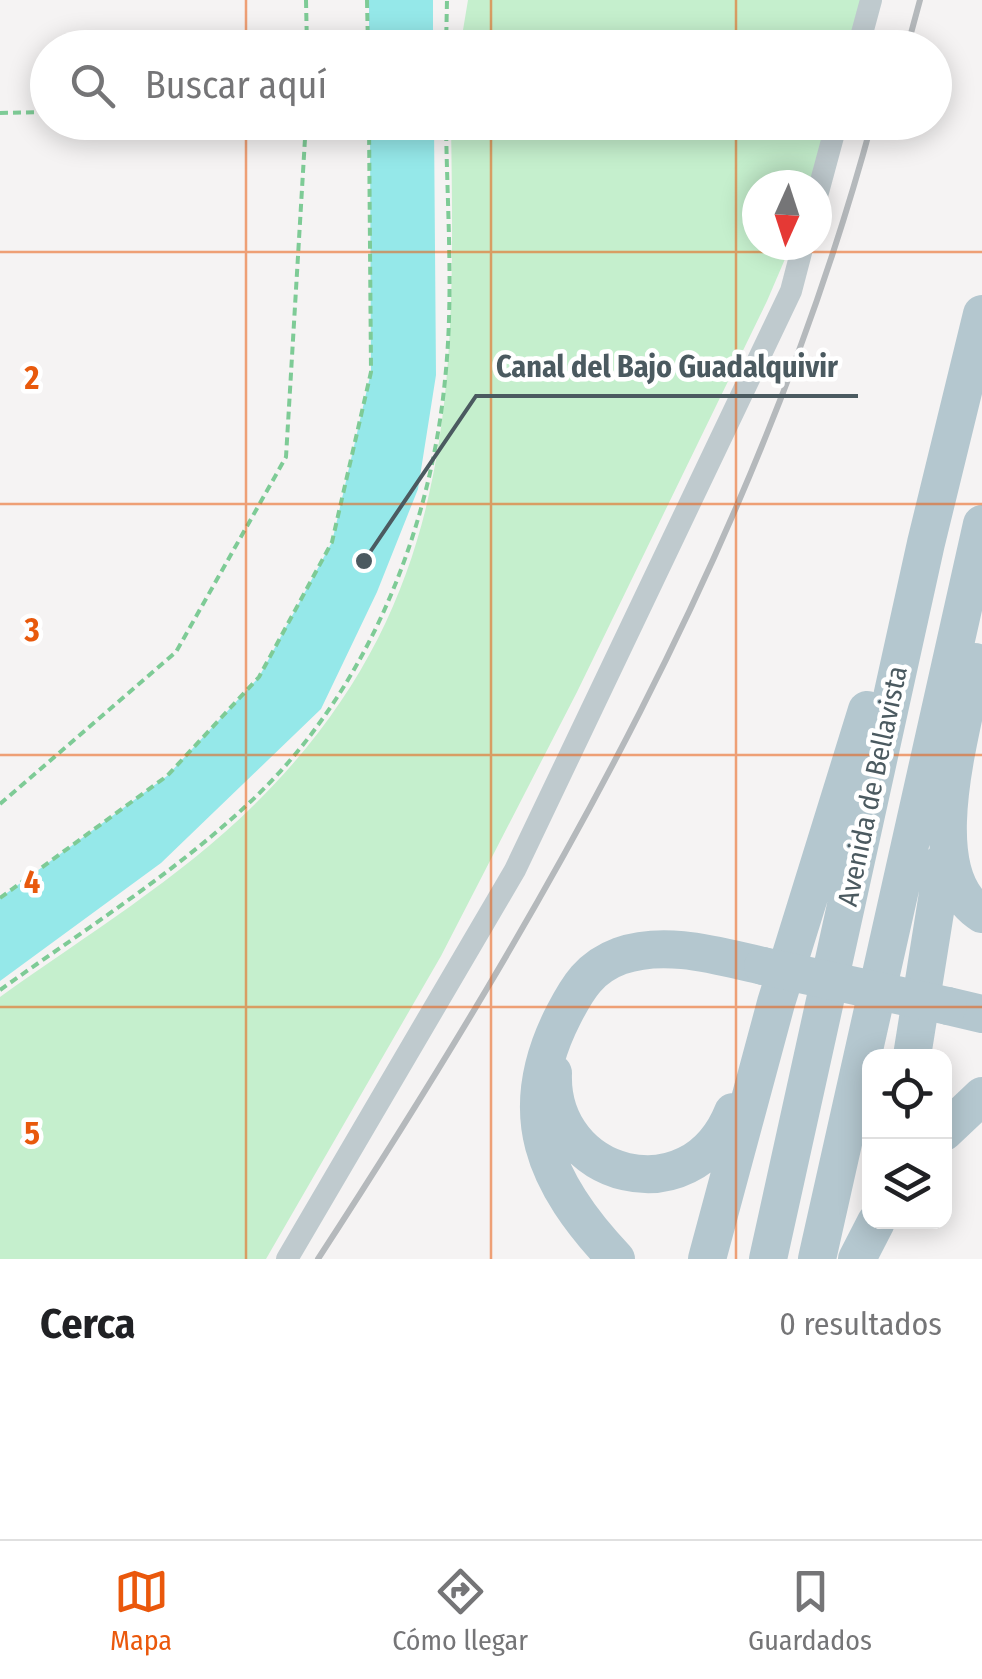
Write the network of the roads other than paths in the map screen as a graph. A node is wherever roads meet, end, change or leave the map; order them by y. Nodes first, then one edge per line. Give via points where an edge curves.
1 (869, 2) edge
2 (862, 30) edge
3 (833, 140) edge
4 (824, 170) edge
5 (800, 260) edge
6 (982, 314) edge
7 (982, 524) edge
8 (926, 543) junction
9 (982, 621) edge
10 (946, 833) junction
11 (982, 914) edge
12 (776, 1003) junction
13 (965, 1010) edge
14 (564, 1012) junction
15 (913, 1049) edge
16 (982, 1096) edge
17 (952, 1124) edge
18 (872, 1229) edge
19 (287, 1259) edge
20 (616, 1259) edge
21 (706, 1259) edge
22 (768, 1259) edge
23 (817, 1259) edge
24 (857, 1259) edge

1 - 2 street
3 - 4 street
5 - 19 street via 791,291 515,870
6 - 8 main road, Avenida de Bellavista
7 - 23 main road, Avenida de Bellavista
8 - 12 main road via 884,654
8 - 22 main road, Avenida de Bellavista
9 - 10 main road
10 - 11 main road via 955,884
10 - 15 main road
12 - 14 main road via 724,1134 698,1162 654,1176 624,1174 596,1160 561,1116 553,1071
12 - 21 main road
13 - 14 main road, bridge via 673,950 622,956 597,967
14 - 20 main road via 542,1063 538,1125 561,1192
16 - 17 main road
18 - 24 main road

